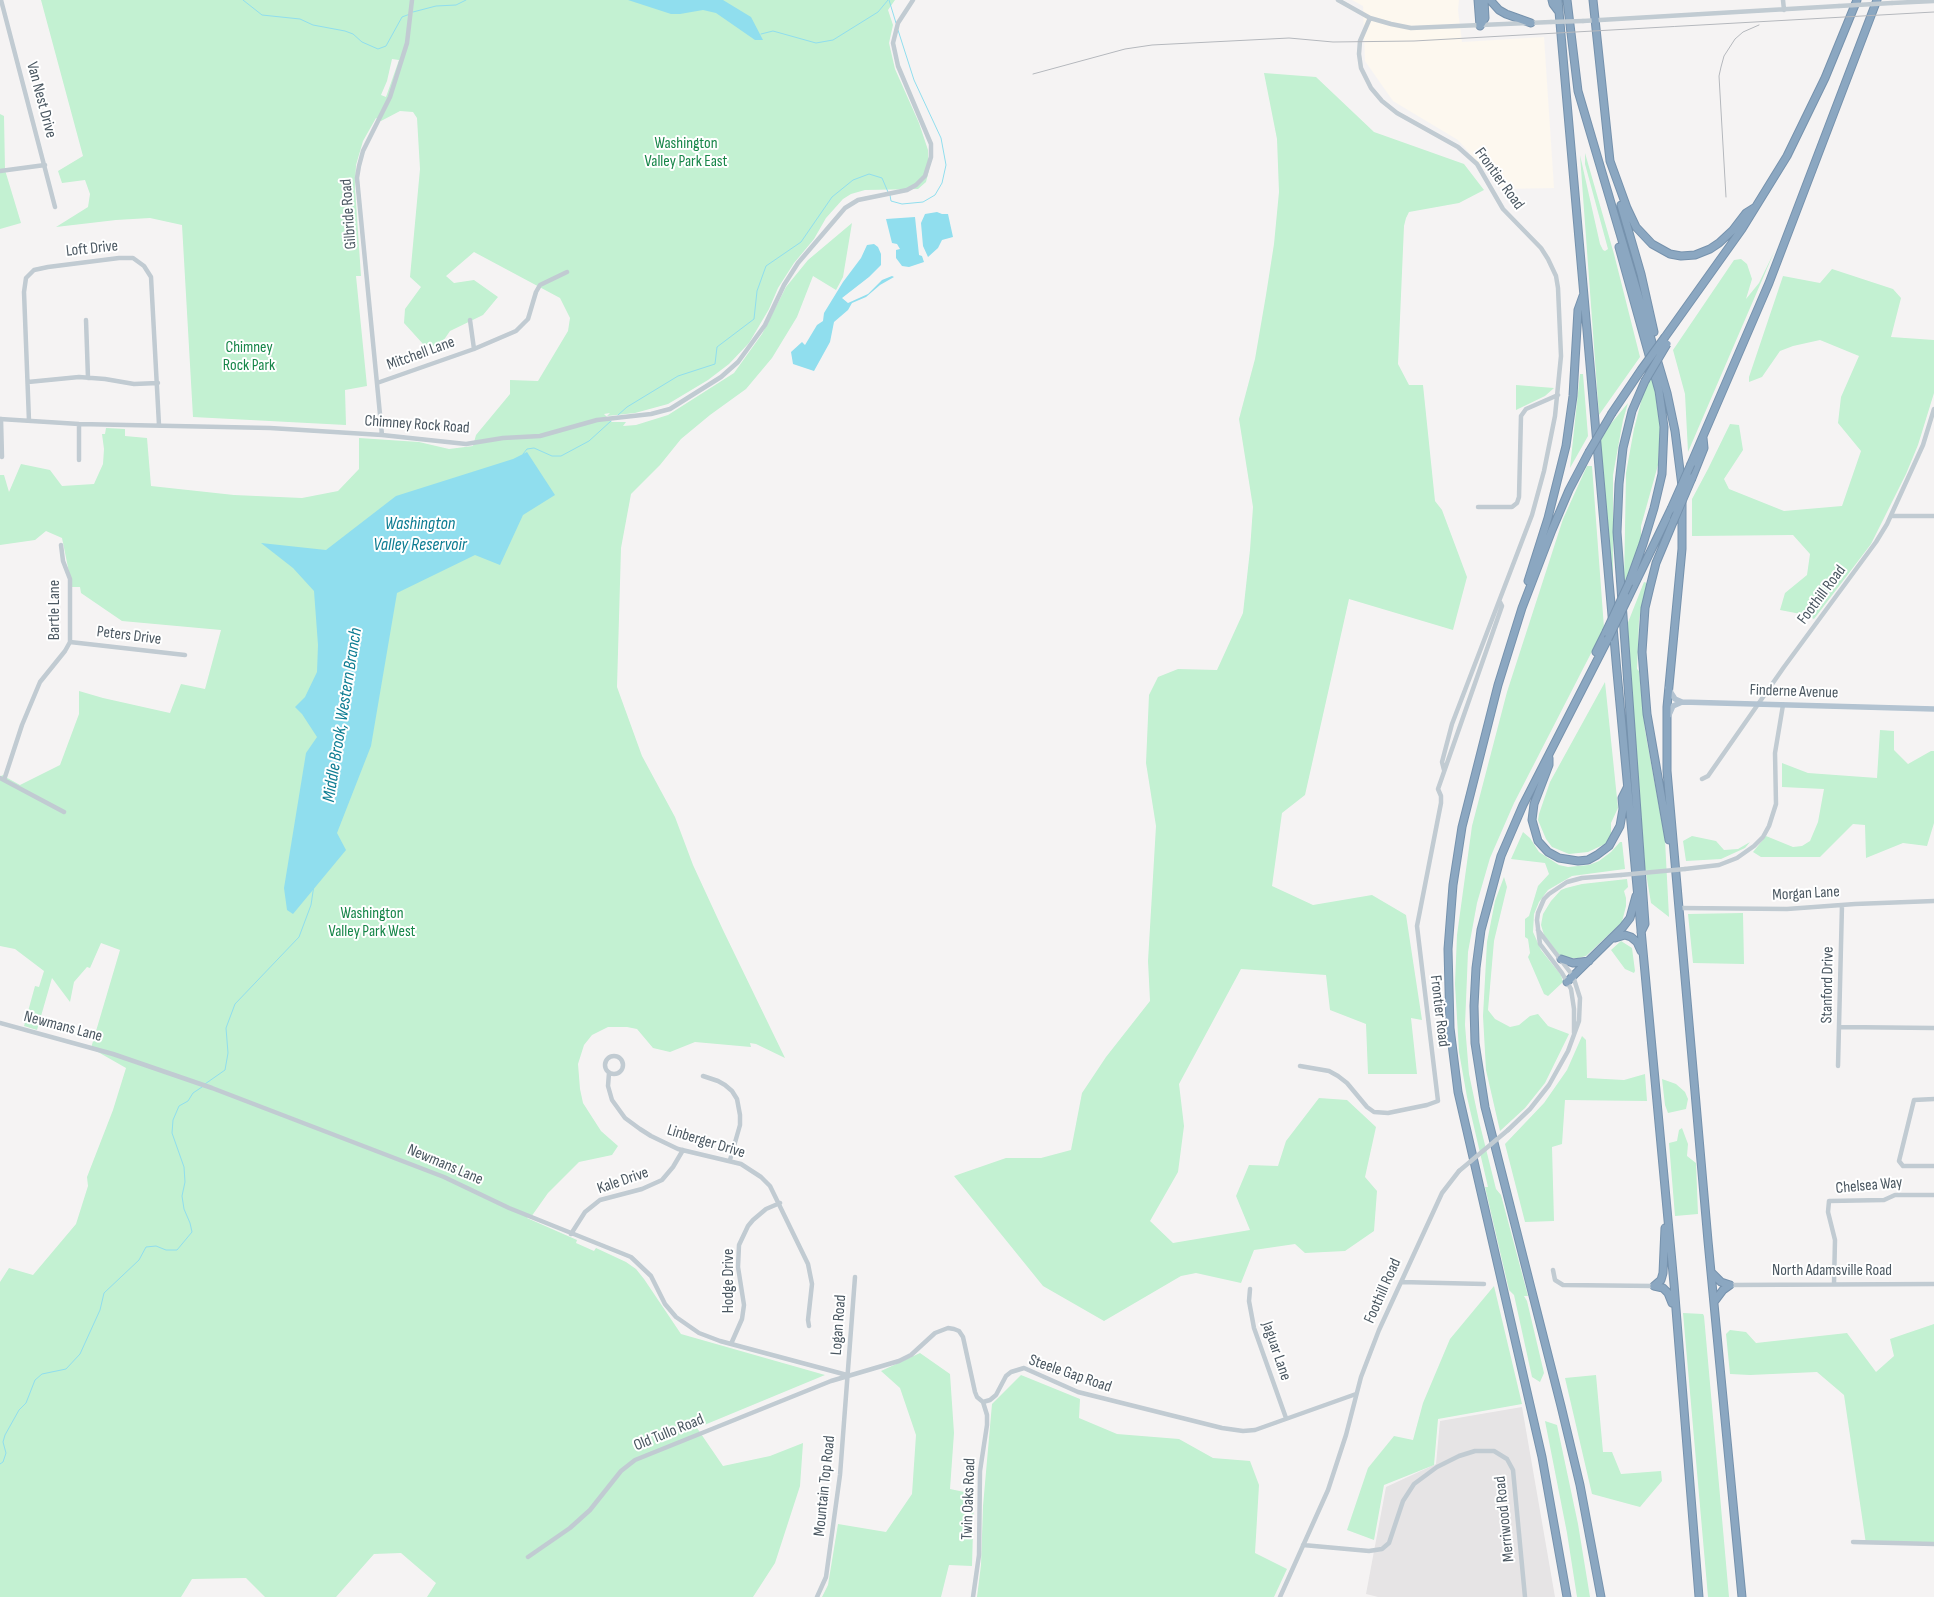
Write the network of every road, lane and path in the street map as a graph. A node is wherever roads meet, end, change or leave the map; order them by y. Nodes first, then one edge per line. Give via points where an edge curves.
1 (1, 0) edge
2 (412, 0) edge
3 (913, 0) edge
4 (1338, 0) edge
5 (1478, 0) edge
6 (1484, 0) edge
7 (1490, 0) edge
8 (1552, 0) edge
9 (1558, 0) edge
10 (1567, 0) edge
11 (1593, 0) edge
12 (1783, 0) edge
13 (1857, 0) edge
14 (1877, 0) edge
15 (1934, 1) edge
16 (1784, 10) junction
17 (1559, 12) junction
18 (1370, 18) junction
19 (1595, 20) junction
20 (1531, 23) junction
21 (1480, 26) junction
22 (44, 165) junction
23 (0, 171) edge
24 (1615, 178) junction
25 (55, 207) dead end
26 (1757, 207) junction
27 (1614, 212) junction
28 (567, 272) dead end
29 (1584, 292) junction
30 (86, 320) dead end
31 (470, 320) dead end
32 (1666, 340) junction
33 (1652, 342) junction
34 (474, 349) junction
35 (88, 378) junction
36 (28, 382) junction
37 (158, 383) junction
38 (377, 383) junction
39 (1558, 395) junction
40 (1934, 409) edge
41 (0, 419) edge
42 (29, 421) junction
43 (1932, 422) edge
44 (79, 424) junction
45 (159, 425) junction
46 (382, 435) junction
47 (1703, 436) junction
48 (2, 456) dead end
49 (79, 460) dead end
50 (1478, 507) dead end
51 (1891, 516) junction
52 (1934, 516) edge
53 (61, 545) dead end
54 (1500, 602) junction
55 (1522, 608) junction
56 (1607, 635) junction
57 (70, 642) junction
58 (185, 655) dead end
59 (1668, 687) junction
60 (1682, 702) junction
61 (1757, 704) junction
62 (1783, 705) junction
63 (1934, 709) edge
64 (1666, 723) junction
65 (1549, 755) junction
66 (1444, 770) junction
67 (2, 779) edge
68 (1702, 779) dead end
69 (1628, 785) junction
70 (64, 812) dead end
71 (1674, 855) junction
72 (1638, 891) junction
73 (1934, 901) edge
74 (1842, 905) junction
75 (1679, 908) junction
76 (1538, 930) junction
77 (1641, 933) junction
78 (1613, 939) junction
79 (1644, 958) junction
80 (1561, 959) junction
81 (1590, 961) junction
82 (1573, 976) junction
83 (1568, 982) junction
84 (0, 1023) edge
85 (1840, 1027) junction
86 (1934, 1028) edge
87 (1574, 1033) junction
88 (1300, 1066) dead end
89 (1838, 1066) dead end
90 (609, 1072) junction
91 (703, 1076) dead end
92 (1934, 1099) edge
93 (683, 1150) junction
94 (730, 1160) junction
95 (1934, 1166) edge
96 (1934, 1195) edge
97 (780, 1203) junction
98 (1667, 1208) junction
99 (571, 1234) junction
100 (1553, 1270) dead end
101 (1712, 1273) junction
102 (855, 1277) dead end
103 (1401, 1282) junction
104 (1484, 1284) dead end
105 (1834, 1284) junction
106 (1934, 1284) edge
107 (1730, 1285) junction
108 (1654, 1286) junction
109 (1250, 1289) dead end
110 (1714, 1302) junction
111 (809, 1326) dead end
112 (1677, 1327) junction
113 (731, 1344) junction
114 (848, 1375) junction
115 (1356, 1394) junction
116 (983, 1402) junction
117 (1286, 1418) junction
118 (1854, 1542) dead end
119 (1934, 1544) edge
120 (1303, 1545) junction
121 (528, 1557) dead end
122 (817, 1597) edge
123 (973, 1597) edge
124 (1280, 1597) edge
125 (1525, 1597) edge
126 (1567, 1597) edge
127 (1601, 1597) edge
128 (1699, 1597) edge
129 (1742, 1597) edge

1 - 22 street, Van Nest Drive
2 - 38 street, Gilbride Road via 407,43 390,97 364,151 357,178
3 - 46 street, Chimney Rock Road via 898,23 893,42 895,58 929,138 932,151 929,168 912,188 858,200 840,212 798,263 756,338 730,370 670,408 651,414 597,420 540,436 466,444
4 - 18 street
5 - 21 highway
6 - 21 highway via 1485,18
7 - 20 highway via 1506,14
8 - 17 highway
9 - 17 highway
10 - 27 highway via 1578,91
11 - 19 highway
12 - 16 street
13 - 26 highway via 1808,115
14 - 47 highway via 1772,274
15 - 16 street, bridge
16 - 19 street
17 - 29 highway
18 - 21 street via 1411,28
18 - 39 street, Frontier Road via 1360,42 1359,54 1361,68 1371,88 1398,113 1467,154 1477,164 1503,209 1541,248 1551,264 1558,288 1562,356
19 - 20 street, bridge
19 - 24 highway via 1607,141
20 - 21 street
22 - 23 street
22 - 25 street, Van Nest Drive
24 - 26 highway via 1636,227 1652,244 1676,255 1695,255 1710,249 1726,237 1746,213
24 - 33 highway via 1654,335
26 - 32 highway
27 - 33 highway
27 - 56 highway, bridge via 1612,221 1659,392 1664,427 1662,474 1654,508
28 - 34 street, Mitchell Lane via 540,285 528,319 516,331
29 - 55 highway via 1578,310 1573,396 1566,446
29 - 69 highway
30 - 35 street
31 - 34 street, Mitchell Lane
32 - 55 highway, bridge via 1641,370 1589,452 1560,511
32 - 77 highway, bridge via 1632,411 1619,484 1617,532 1645,924
33 - 59 highway via 1671,408 1682,490 1682,549
34 - 38 street, Mitchell Lane
35 - 36 street
35 - 37 street via 134,384
36 - 37 street, Loft Drive via 24,292 25,280 30,273 38,268 133,258 152,277
36 - 42 street, Loft Drive
37 - 45 street, Loft Drive
38 - 46 street, Gilbride Road
39 - 50 street via 1526,409 1521,416 1518,500 1515,506
39 - 54 street, Frontier Road via 1538,495
40 - 43 street, Foothill Road
41 - 42 street, Chimney Rock Road
41 - 48 street
42 - 44 street, Chimney Rock Road
43 - 51 street, Foothill Road
44 - 45 street, Chimney Rock Road
44 - 49 street
45 - 46 street, Chimney Rock Road
47 - 56 highway, bridge via 1671,509
47 - 71 highway, bridge via 1704,448 1656,563 1645,608 1642,652 1647,714
51 - 52 street
51 - 61 street, Foothill Road via 1876,542
53 - 57 street, Bartle Lane via 70,579
54 - 66 street, Frontier Road via 1502,606
54 - 66 street, Frontier Road via 1452,724 1442,762
55 - 126 highway via 1488,719 1462,827 1451,909 1448,993 1464,1121 1538,1439
56 - 65 highway
57 - 58 street, Peters Drive
57 - 67 street, Bartle Lane via 40,682
59 - 60 main road via 1673,697
59 - 64 highway
60 - 61 main road, Finderne Avenue
60 - 64 main road via 1671,708
61 - 62 main road, Finderne Avenue
61 - 68 street, Foothill Road via 1708,776
62 - 63 main road, Finderne Avenue
62 - 76 street, Foothill Road, bridge via 1775,753 1776,804 1769,826 1754,846 1719,865 1567,882 1555,888 1541,906
64 - 71 highway
65 - 69 highway via 1549,765 1534,804 1532,825 1541,845 1560,858 1588,860 1609,846 1620,826 1622,798
65 - 127 highway via 1501,856 1489,895 1476,968 1475,1037 1485,1106 1580,1485
66 - 88 street, Frontier Road via 1438,789 1441,803 1417,933 1438,1101 1388,1113 1374,1112 1338,1076 1329,1071
67 - 70 street
69 - 72 highway
71 - 75 highway
72 - 77 highway
72 - 78 highway via 1630,918
73 - 74 street, Morgan Lane
74 - 75 street, Morgan Lane via 1787,909
74 - 85 street, Stanford Drive
75 - 101 highway
76 - 80 street, Foothill Road
76 - 83 street, Foothill Road via 1540,944
77 - 79 highway
78 - 79 highway via 1624,935 1631,937
78 - 81 highway
79 - 98 highway
80 - 81 highway via 1573,963
80 - 82 street, Foothill Road
81 - 82 highway
82 - 83 highway
82 - 87 street, Foothill Road via 1580,1006
83 - 87 street, Foothill Road via 1574,1008
84 - 99 street, Newmans Lane via 113,1054 307,1123 444,1177
85 - 86 street
85 - 89 street, Stanford Drive
87 - 103 street, Foothill Road, bridge via 1546,1090 1442,1193
90 - 90 street, Linberger Drive via 618,1073 622,1069 622,1060 617,1056 606,1059 605,1068
90 - 93 street, Linberger Drive via 609,1092 625,1118 651,1136
91 - 94 street via 718,1080 737,1099 740,1124
92 - 95 street, Chelsea Way via 1914,1100 1899,1161 1902,1166
93 - 94 street, Linberger Drive
93 - 99 street, Kale Drive via 662,1180 600,1200 585,1212
94 - 97 street, Linberger Drive via 761,1177
96 - 105 street, Chelsea Way via 1829,1201 1828,1212 1835,1240
97 - 111 street, Linberger Drive via 812,1276
97 - 113 street, Hodge Drive via 766,1209 748,1226 739,1246 738,1266 744,1305 742,1319
98 - 108 highway via 1663,1273
98 - 112 highway
99 - 113 street, Newmans Lane via 631,1257 649,1274 665,1304 685,1325 707,1337
100 - 108 street via 1555,1280 1563,1285
101 - 107 highway
101 - 110 highway
102 - 114 street, Logan Road
103 - 104 street
103 - 115 street, Foothill Road via 1379,1330
105 - 106 street, North Adamsville Road
105 - 107 street, North Adamsville Road
107 - 110 highway
108 - 112 highway via 1663,1288 1670,1296
109 - 117 street, Jaguar Lane via 1254,1328
110 - 129 highway
112 - 128 highway
113 - 114 street, Newmans Lane
114 - 116 street via 906,1358 934,1333 954,1328 962,1337 977,1397
114 - 121 street, Old Tullo Road via 635,1460 621,1471 590,1510
114 - 122 street, Mountain Top Road via 828,1566
115 - 117 street, Steele Gap Road
115 - 120 street, Foothill Road via 1328,1490
116 - 117 street, Steele Gap Road via 996,1395 1006,1376 1024,1368 1078,1392 1234,1430 1250,1431
116 - 123 street, Twin Oaks Road via 988,1415 980,1471 979,1555
118 - 119 street
120 - 124 street, Foothill Road
120 - 125 street, Merriwood Road via 1369,1551 1382,1549 1389,1543 1403,1500 1414,1484 1459,1456 1475,1451 1494,1451 1507,1458 1513,1470

